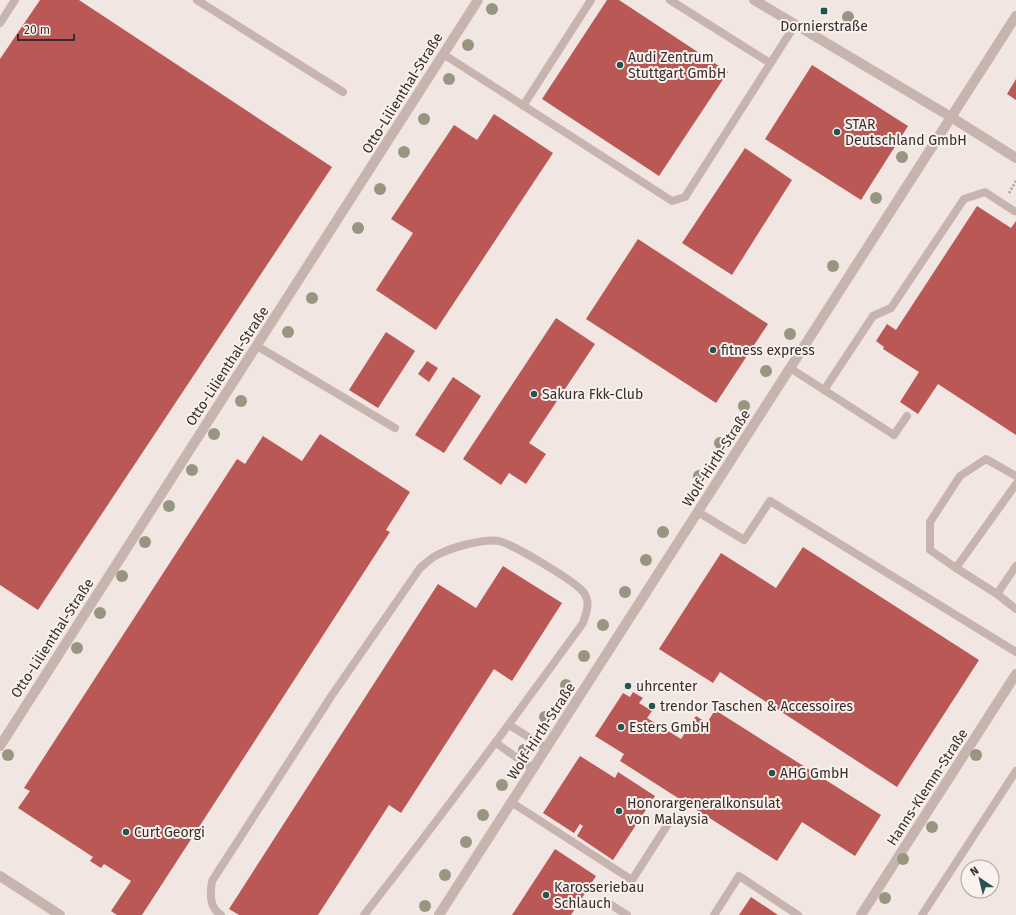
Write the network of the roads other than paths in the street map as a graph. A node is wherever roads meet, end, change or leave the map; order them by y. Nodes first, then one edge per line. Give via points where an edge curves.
1 (15, 0) edge
2 (197, 0) edge
3 (478, 0) edge
4 (591, 0) edge
5 (670, 0) edge
6 (755, 0) edge
7 (0, 6) edge
8 (7, 11) junction
9 (1016, 16) edge
10 (0, 23) edge
11 (795, 25) junction
12 (443, 54) junction
13 (770, 63) junction
14 (343, 92) dead end
15 (523, 106) junction
16 (951, 117) junction
17 (1016, 158) edge
18 (1014, 211) dead end
19 (257, 346) junction
20 (790, 368) junction
21 (824, 390) junction
22 (907, 416) dead end
23 (395, 428) dead end
24 (1016, 476) edge
25 (1016, 484) edge
26 (698, 512) junction
27 (1016, 566) edge
28 (956, 568) junction
29 (996, 594) junction
30 (1016, 609) edge
31 (1016, 652) edge
32 (1016, 674) edge
33 (509, 725) junction
34 (496, 743) junction
35 (0, 746) edge
36 (546, 748) junction
37 (533, 769) junction
38 (1016, 770) edge
39 (511, 802) junction
40 (668, 824) dead end
41 (0, 876) edge
42 (608, 903) dead end
43 (444, 913) edge
44 (862, 914) edge
45 (60, 915) edge
46 (220, 915) edge
47 (364, 915) edge
48 (627, 915) edge
49 (714, 915) edge
50 (798, 915) edge
51 (922, 915) edge

1 - 8 lane
2 - 14 lane
3 - 12 street, Otto-Lilienthal-Straße
4 - 15 lane
5 - 13 lane
6 - 11 street
7 - 8 lane
8 - 10 lane
9 - 16 street, Wolf-Hirth-Straße
11 - 13 lane
11 - 16 street
12 - 15 lane
12 - 19 street, Otto-Lilienthal-Straße
13 - 15 lane via 685,197 672,201
16 - 17 street
16 - 20 street, Wolf-Hirth-Straße
18 - 21 lane via 985,192 964,199 891,308 873,316
19 - 23 lane
19 - 35 street, Otto-Lilienthal-Straße
20 - 21 lane
20 - 26 street, Wolf-Hirth-Straße
21 - 22 lane via 894,435
24 - 28 lane via 986,459 960,476 930,522 930,550
25 - 28 lane
26 - 31 lane via 744,540 770,501
26 - 36 street, Wolf-Hirth-Straße
27 - 29 lane
28 - 29 lane
29 - 30 lane
32 - 44 street, Hanns-Klemm-Straße
33 - 34 lane
33 - 36 lane
33 - 46 lane via 583,622 588,606 585,594 576,585 525,553 498,541 479,542 435,555 420,568 332,695 212,881 210,895 213,906
34 - 37 lane
34 - 47 lane
36 - 37 street, Wolf-Hirth-Straße
37 - 39 street, Wolf-Hirth-Straße
38 - 51 lane
39 - 40 lane via 632,880
39 - 43 street, Wolf-Hirth-Straße
41 - 45 street
42 - 48 lane
49 - 50 lane via 739,876

